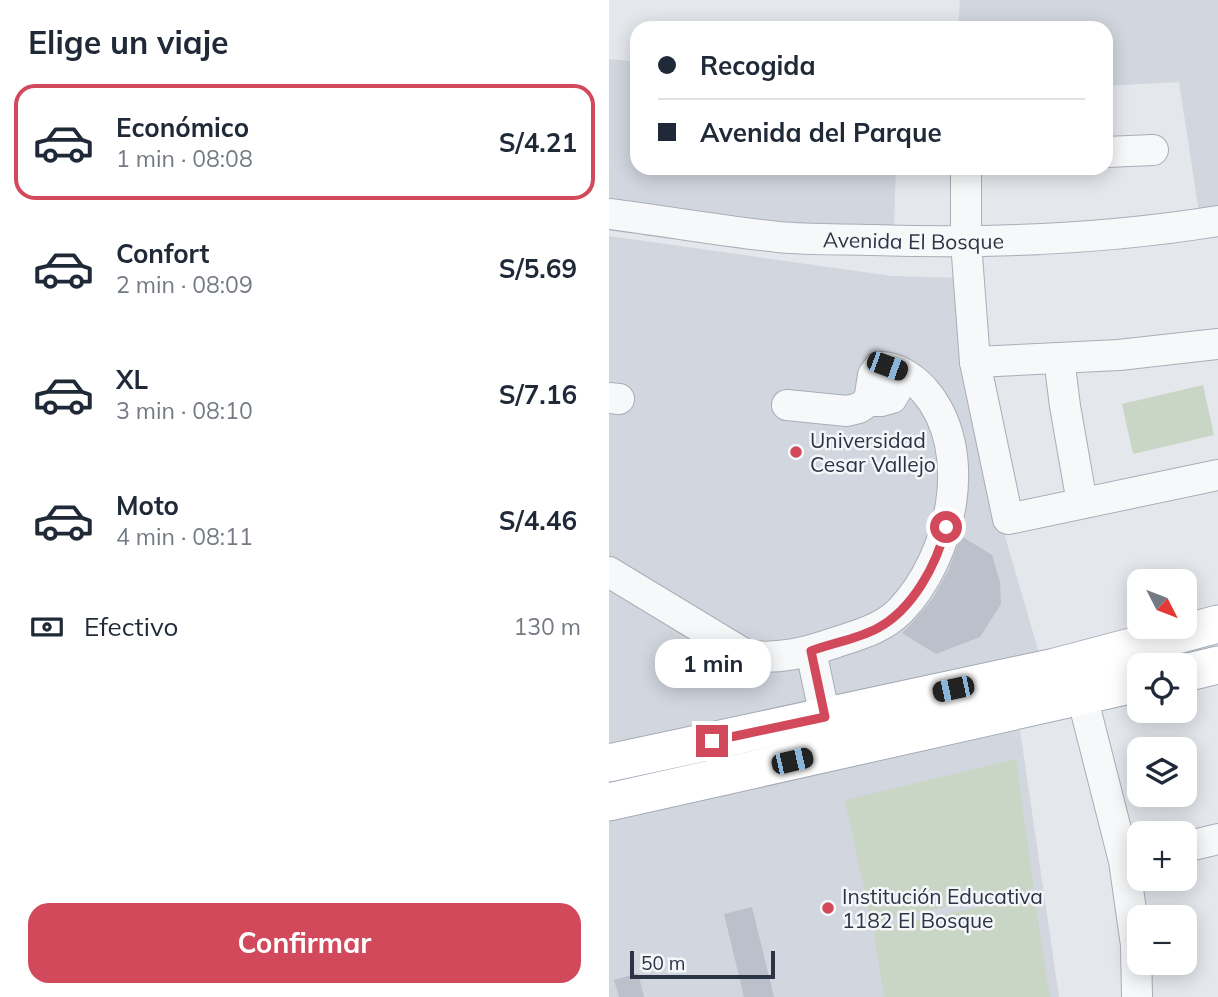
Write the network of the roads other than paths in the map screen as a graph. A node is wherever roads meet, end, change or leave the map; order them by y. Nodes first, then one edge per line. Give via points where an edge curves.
1 (1153, 150) dead end
2 (1113, 152) edge
3 (966, 175) edge
4 (609, 214) edge
5 (1218, 221) edge
6 (966, 242) junction
7 (1218, 344) edge
8 (1059, 358) junction
9 (975, 362) junction
10 (787, 405) dead end
11 (1218, 475) edge
12 (1082, 503) junction
13 (609, 572) edge
14 (1218, 624) edge
15 (811, 651) junction
16 (1218, 665) edge
17 (1197, 670) edge
18 (1127, 686) edge
19 (1082, 696) junction
20 (825, 717) junction
21 (758, 731) junction
22 (609, 763) edge
23 (766, 767) junction
24 (609, 802) edge
25 (1218, 839) edge
26 (1197, 844) edge
27 (1127, 846) edge
28 (1133, 891) edge
29 (1137, 997) edge

1 - 2 street
3 - 6 street
4 - 6 street, Avenida El Bosque via 779,237
5 - 6 street, Avenida El Bosque via 1108,234
6 - 9 street
7 - 8 street
8 - 9 street
8 - 12 street
9 - 12 street via 1008,519
10 - 15 street via 859,408 869,401 892,398 905,375 931,398 944,424 952,461 951,508 942,546 923,581 900,611 877,629
11 - 12 street
13 - 15 street via 746,655 765,658
14 - 20 main road via 1055,667
15 - 20 street
16 - 17 main road
18 - 19 main road
19 - 23 main road
19 - 27 street
20 - 21 main road
21 - 22 main road
21 - 23 main road
23 - 24 main road
25 - 26 street
28 - 29 street

